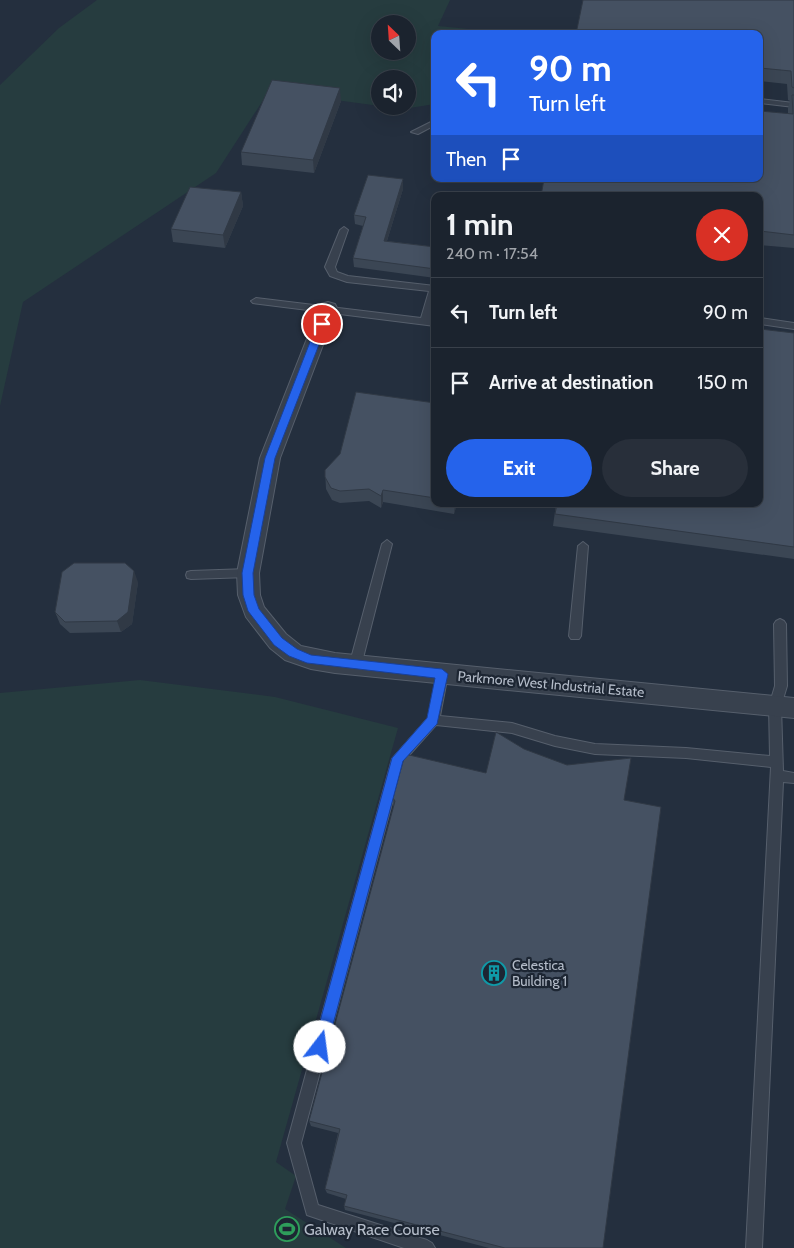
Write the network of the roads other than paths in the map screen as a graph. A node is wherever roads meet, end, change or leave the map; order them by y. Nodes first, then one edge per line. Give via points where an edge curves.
1 (763, 102) edge
2 (794, 105) edge
3 (431, 124) edge
4 (415, 132) dead end
5 (344, 230) dead end
6 (431, 289) edge
7 (256, 300) dead end
8 (431, 302) edge
9 (328, 308) junction
10 (425, 321) junction
11 (763, 321) edge
12 (431, 322) edge
13 (794, 326) edge
14 (387, 544) dead end
15 (583, 546) dead end
16 (248, 573) junction
17 (191, 575) dead end
18 (780, 624) dead end
19 (575, 636) dead end
20 (355, 666) junction
21 (442, 674) junction
22 (784, 707) edge
23 (432, 720) junction
24 (775, 762) junction
25 (777, 776) junction
26 (794, 778) edge
27 (427, 1248) edge
28 (754, 1248) edge

1 - 2 lane
3 - 4 lane
5 - 6 lane via 330,267 333,274 348,279
7 - 9 lane
8 - 10 lane
9 - 10 lane
9 - 16 street, Parkmore West Industrial Estate via 270,458
10 - 12 lane
11 - 13 lane
14 - 20 lane
15 - 19 lane
16 - 17 lane
16 - 20 street, Parkmore West Industrial Estate via 254,611 278,641 293,653 311,659
18 - 22 lane
20 - 21 street, Parkmore West Industrial Estate
21 - 22 street, Parkmore West Industrial Estate
21 - 23 lane
22 - 24 lane
23 - 24 lane via 512,728 595,749 686,753
23 - 27 lane via 398,758 294,1144 312,1210
24 - 25 lane
25 - 26 lane
25 - 28 lane

